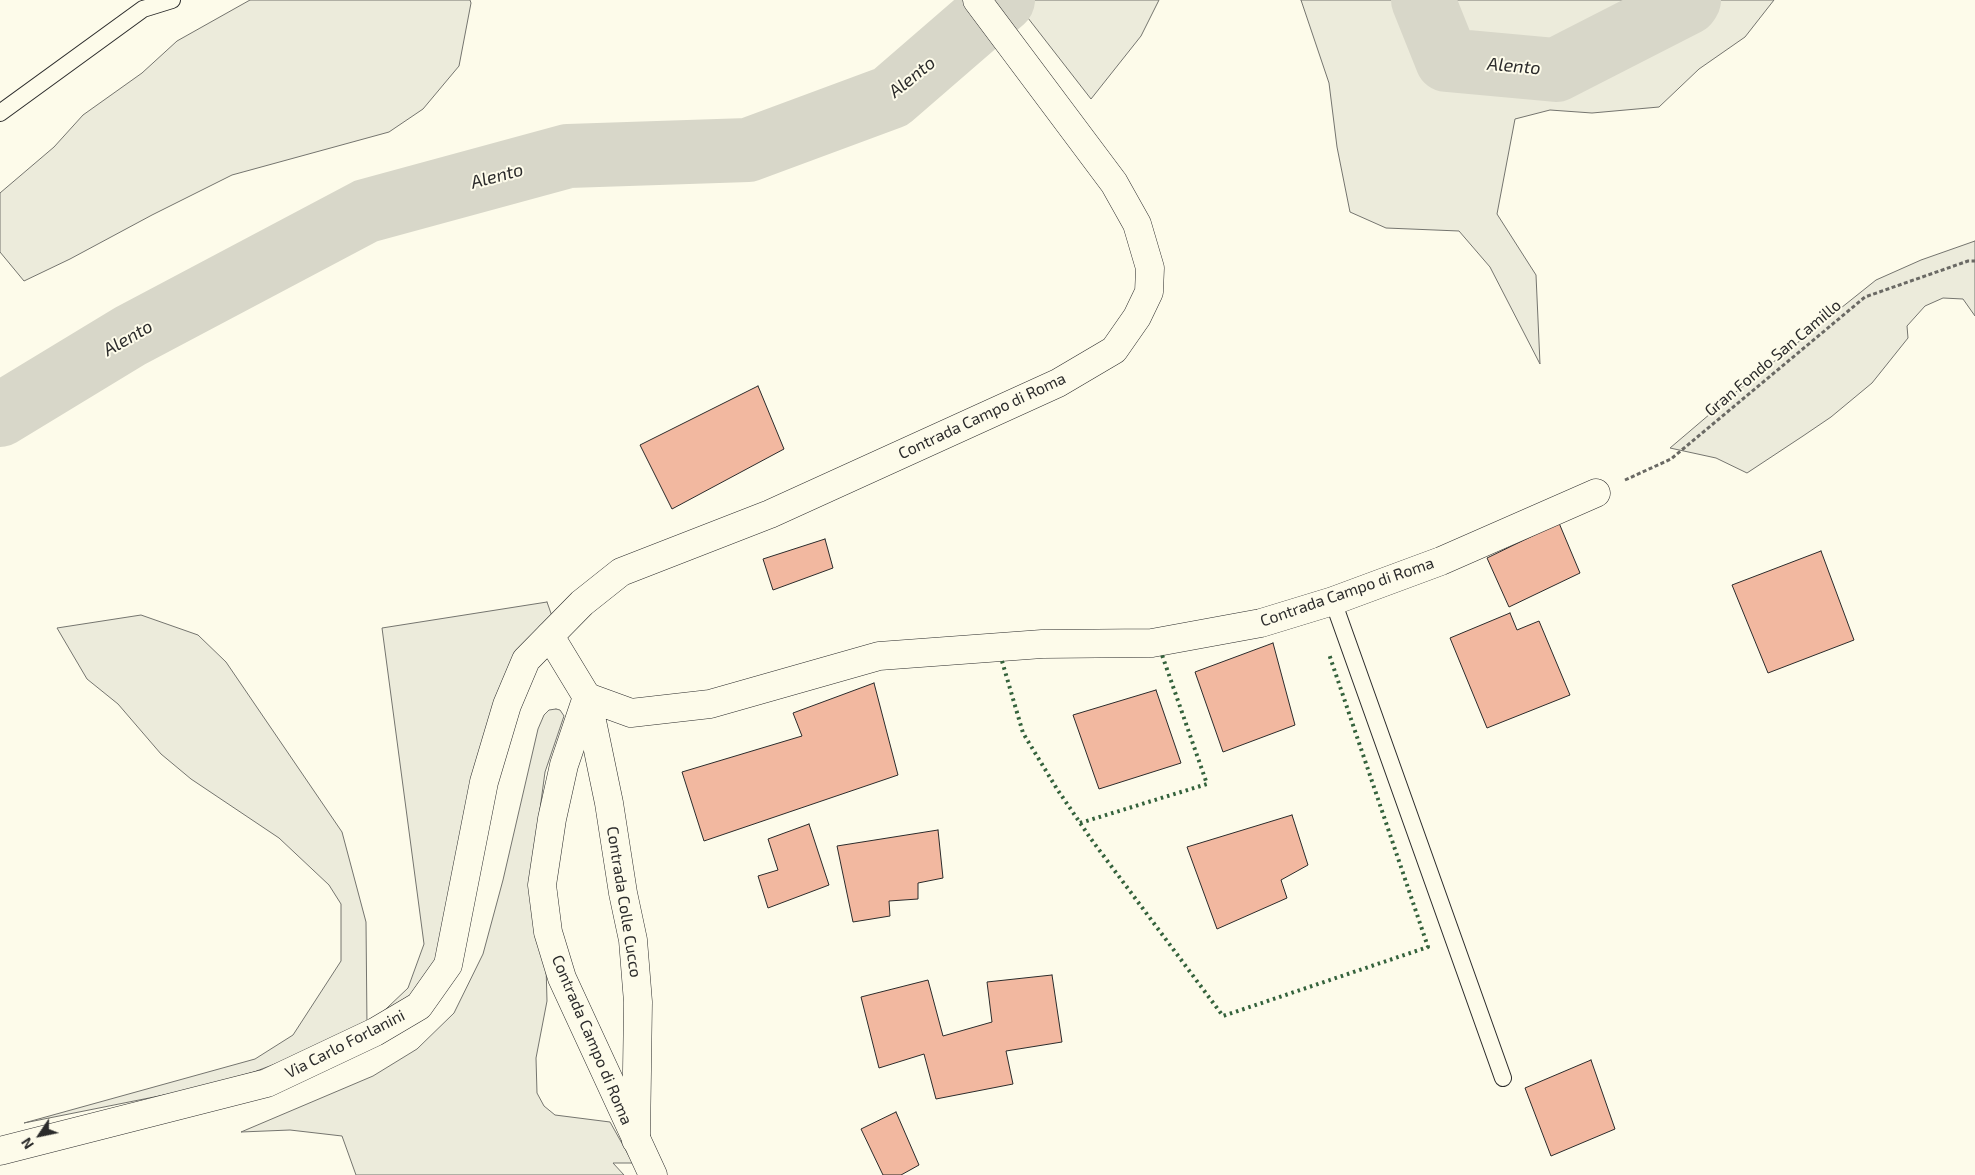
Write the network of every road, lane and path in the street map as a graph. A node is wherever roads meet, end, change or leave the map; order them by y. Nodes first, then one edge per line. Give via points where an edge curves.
1 (172, 0) edge
2 (977, 0) edge
3 (0, 113) edge
4 (1975, 263) edge
5 (1596, 494) joint
6 (1333, 601) junction
7 (550, 636) junction
8 (587, 697) junction
9 (1502, 1078) dead end
10 (636, 1140) junction
11 (0, 1151) edge
12 (653, 1175) edge

1 - 3 lane via 143,10
2 - 7 street, Contrada Campo di Roma via 1114,183 1137,224 1150,268 1149,292 1137,317 1114,350 1058,383 770,514 621,572 582,603
4 - 5 path, Gran Fondo San Camillo via 1968,261 1865,297 1671,459
5 - 6 street, Contrada Campo di Roma via 1441,560
6 - 8 street, Contrada Campo di Roma via 1261,623 1152,643 1042,644 878,656 710,704 631,713
6 - 9 lane
7 - 8 street
7 - 11 street, Via Carlo Forlanini via 526,660 507,706 484,782 448,965 419,1006 375,1032 267,1083
8 - 10 street, Contrada Colle Cucco via 633,940 638,1002
8 - 10 street, Contrada Campo di Roma via 564,764 542,884 548,932 562,978
10 - 12 street, Contrada Campo di Roma

